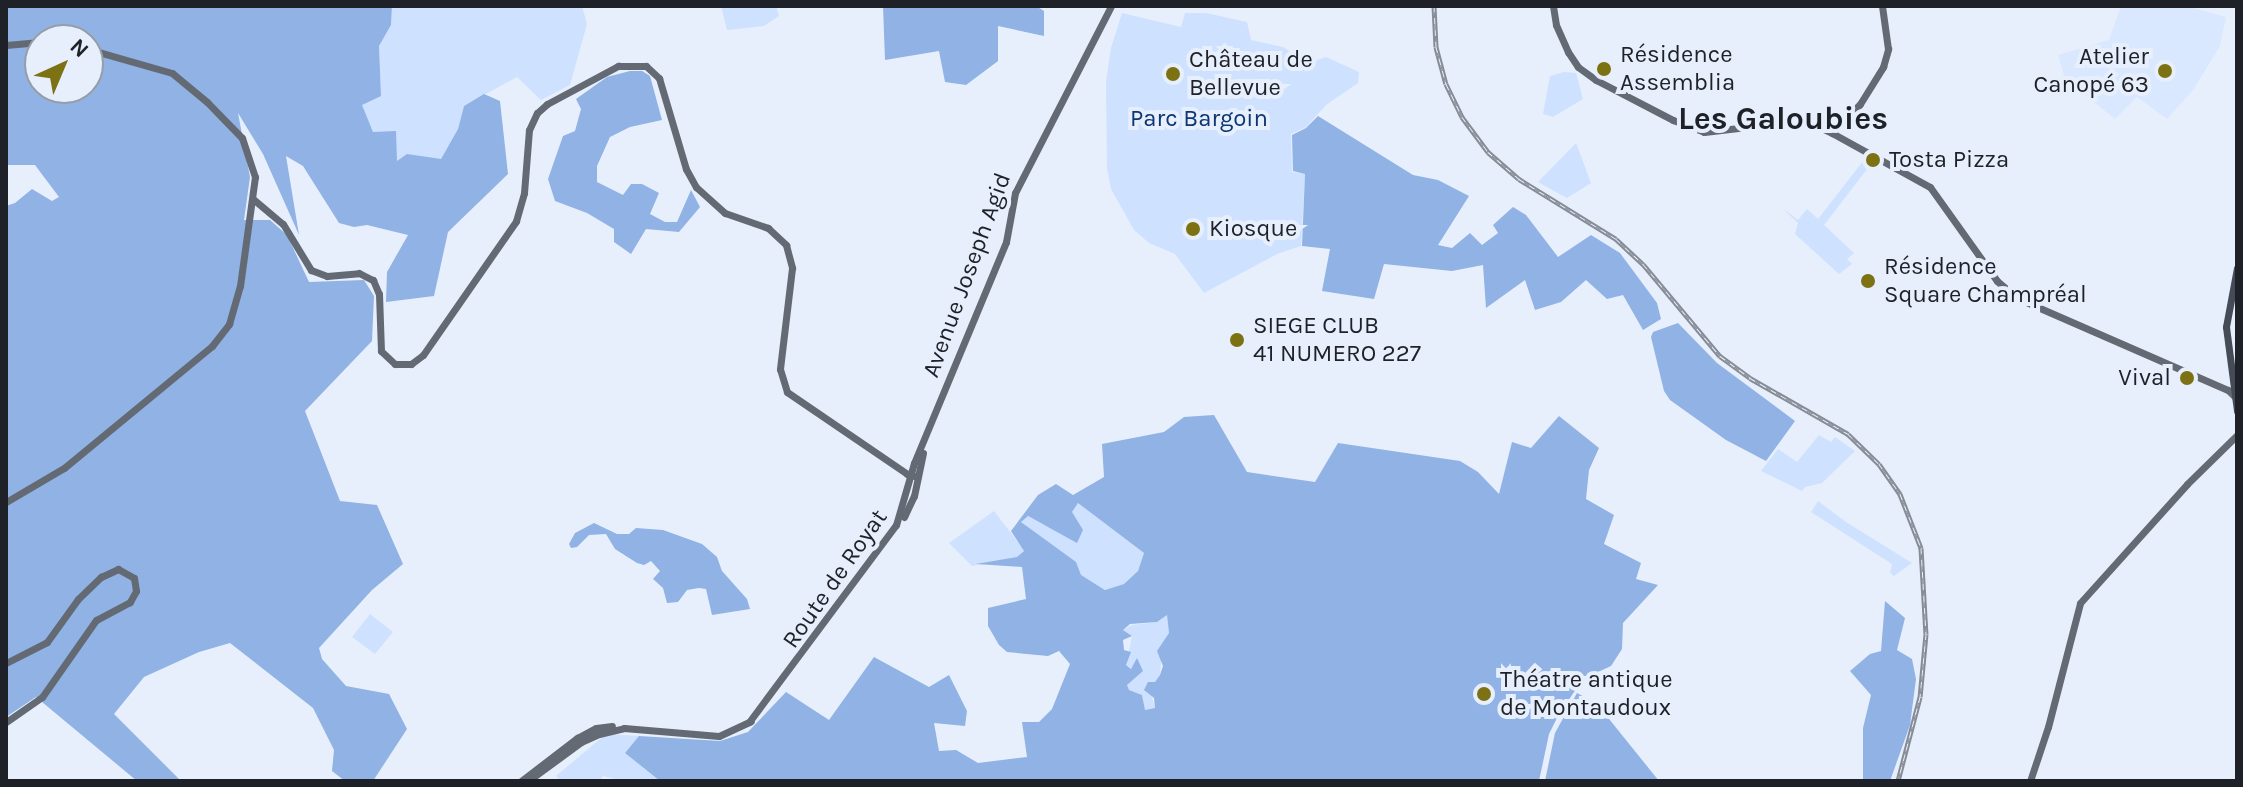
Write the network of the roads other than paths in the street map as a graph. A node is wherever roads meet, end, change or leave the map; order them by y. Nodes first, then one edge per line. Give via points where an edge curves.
1 (1111, 6) edge
2 (1553, 6) edge
3 (1882, 6) edge
4 (104, 53) edge
5 (1832, 133) junction
6 (253, 199) junction
7 (2237, 268) edge
8 (2235, 382) edge
9 (2216, 385) junction
10 (2235, 397) junction
11 (2237, 411) edge
12 (2237, 435) edge
13 (924, 443) junction
14 (911, 471) junction
15 (6, 502) edge
16 (6, 663) edge
17 (6, 722) edge
18 (657, 731) junction
19 (521, 781) edge
20 (528, 781) edge
21 (2030, 781) edge

1 - 13 street, Avenue Joseph Agid via 1015,193 1006,242
2 - 5 street via 1562,39 1578,67 1673,120 1704,132 1791,122
3 - 5 street via 1888,43 1883,67 1860,104
4 - 6 street via 166,70 201,96 248,147 255,170
5 - 9 street via 1930,187 2002,287
6 - 14 street via 283,224 311,270 327,276 359,273 373,280 379,294 381,351 392,362 408,365 423,355 516,221 529,130 537,113 618,66 646,66 659,78 696,187 725,213 768,228 786,245 792,268 780,369 787,392
6 - 15 street via 237,305 221,336 64,468
7 - 8 main road via 2226,327
8 - 9 street
8 - 10 main road
9 - 10 street
10 - 11 main road
12 - 21 street via 2080,603
13 - 14 street, Avenue Joseph Agid
13 - 14 street, Route de Royat
14 - 18 street, Route de Royat via 913,499 889,546 768,708 719,736
16 - 17 street via 47,642 101,577 118,569 134,578 136,591 130,602 96,620 42,697
18 - 19 street, Route de Royat via 622,724 596,728
18 - 20 street, Route de Royat via 624,728 599,734

